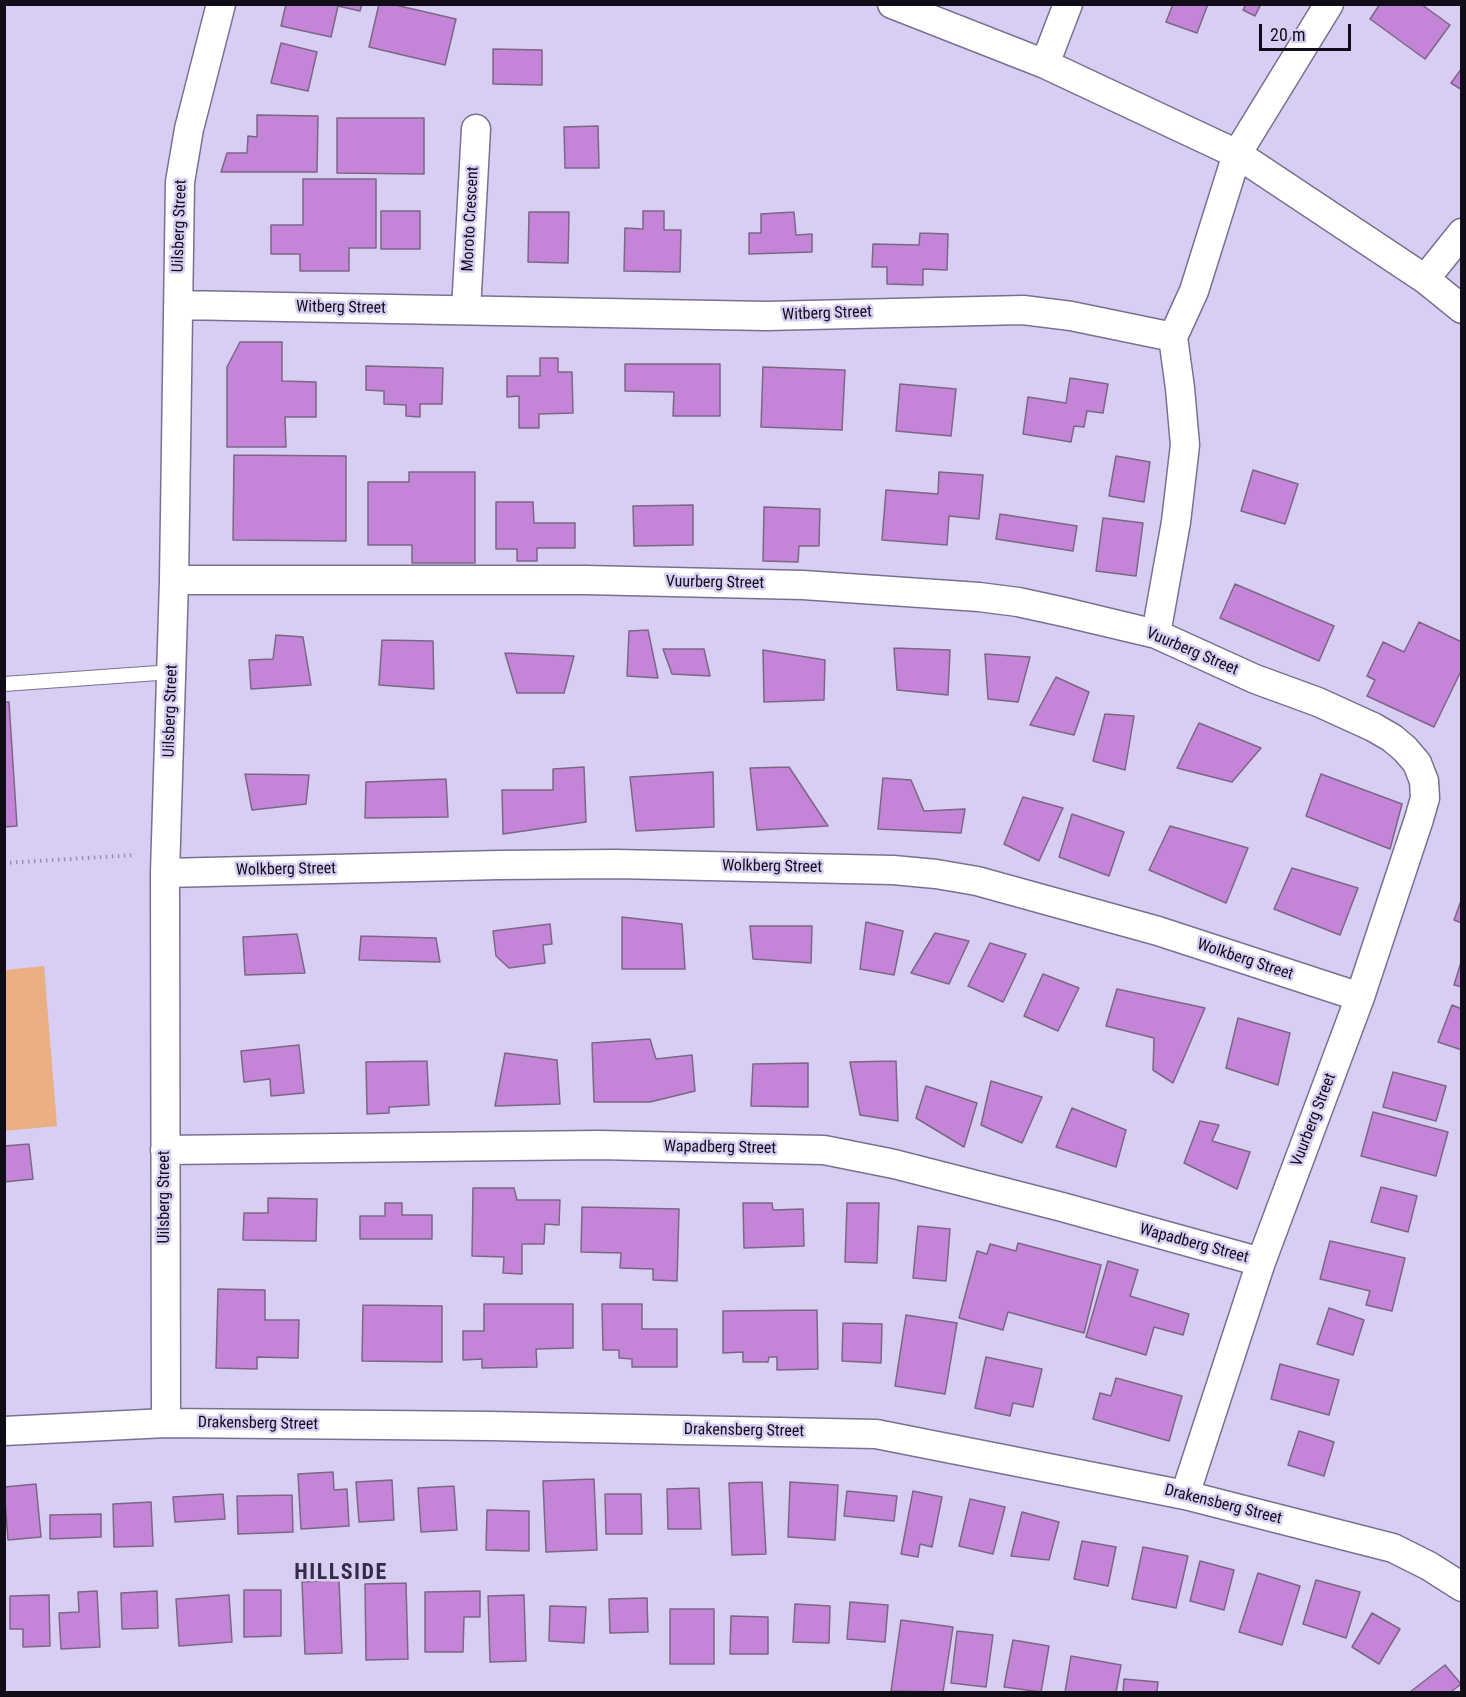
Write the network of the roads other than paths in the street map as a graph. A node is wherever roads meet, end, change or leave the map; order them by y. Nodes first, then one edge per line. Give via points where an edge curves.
1 (220, 4) edge
2 (892, 4) edge
3 (1068, 4) edge
4 (1329, 4) edge
5 (1045, 64) junction
6 (476, 129) dead end
7 (1237, 154) junction
8 (1461, 233) edge
9 (1425, 279) junction
10 (178, 305) junction
11 (1461, 309) edge
12 (466, 310) junction
13 (1173, 337) junction
14 (174, 580) junction
15 (1156, 634) junction
16 (172, 672) junction
17 (4, 684) edge
18 (166, 863) junction
19 (1360, 997) junction
20 (165, 1150) junction
21 (1261, 1262) junction
22 (166, 1423) junction
23 (4, 1431) edge
24 (1185, 1495) junction
25 (1461, 1587) edge

1 - 10 street, Uilsberg Street via 182,166
2 - 5 street
3 - 5 street
4 - 7 street
5 - 7 street
6 - 12 street, Moroto Crescent
7 - 9 street
7 - 13 street via 1194,291
8 - 9 street
9 - 11 street
10 - 12 street, Witberg Street
10 - 14 street, Uilsberg Street
12 - 13 street, Witberg Street via 766,316 1023,310
13 - 15 street via 1185,445
14 - 15 street, Vuurberg Street via 585,580 802,585 1018,602
14 - 16 street, Uilsberg Street
15 - 19 street, Vuurberg Street via 1373,727 1392,738 1417,763 1425,798
16 - 17 lane
16 - 18 street, Uilsberg Street
18 - 19 street, Wolkberg Street via 615,864 936,874 977,881 1158,931
18 - 20 street, Uilsberg Street
19 - 21 street, Vuurberg Street
20 - 21 street, Wapadberg Street via 600,1145 824,1150 905,1167
20 - 22 street, Uilsberg Street
21 - 24 street, Vuurberg Street
22 - 23 street, Drakensberg Street
22 - 24 street, Drakensberg Street via 876,1434
24 - 25 street, Drakensberg Street via 1393,1548

